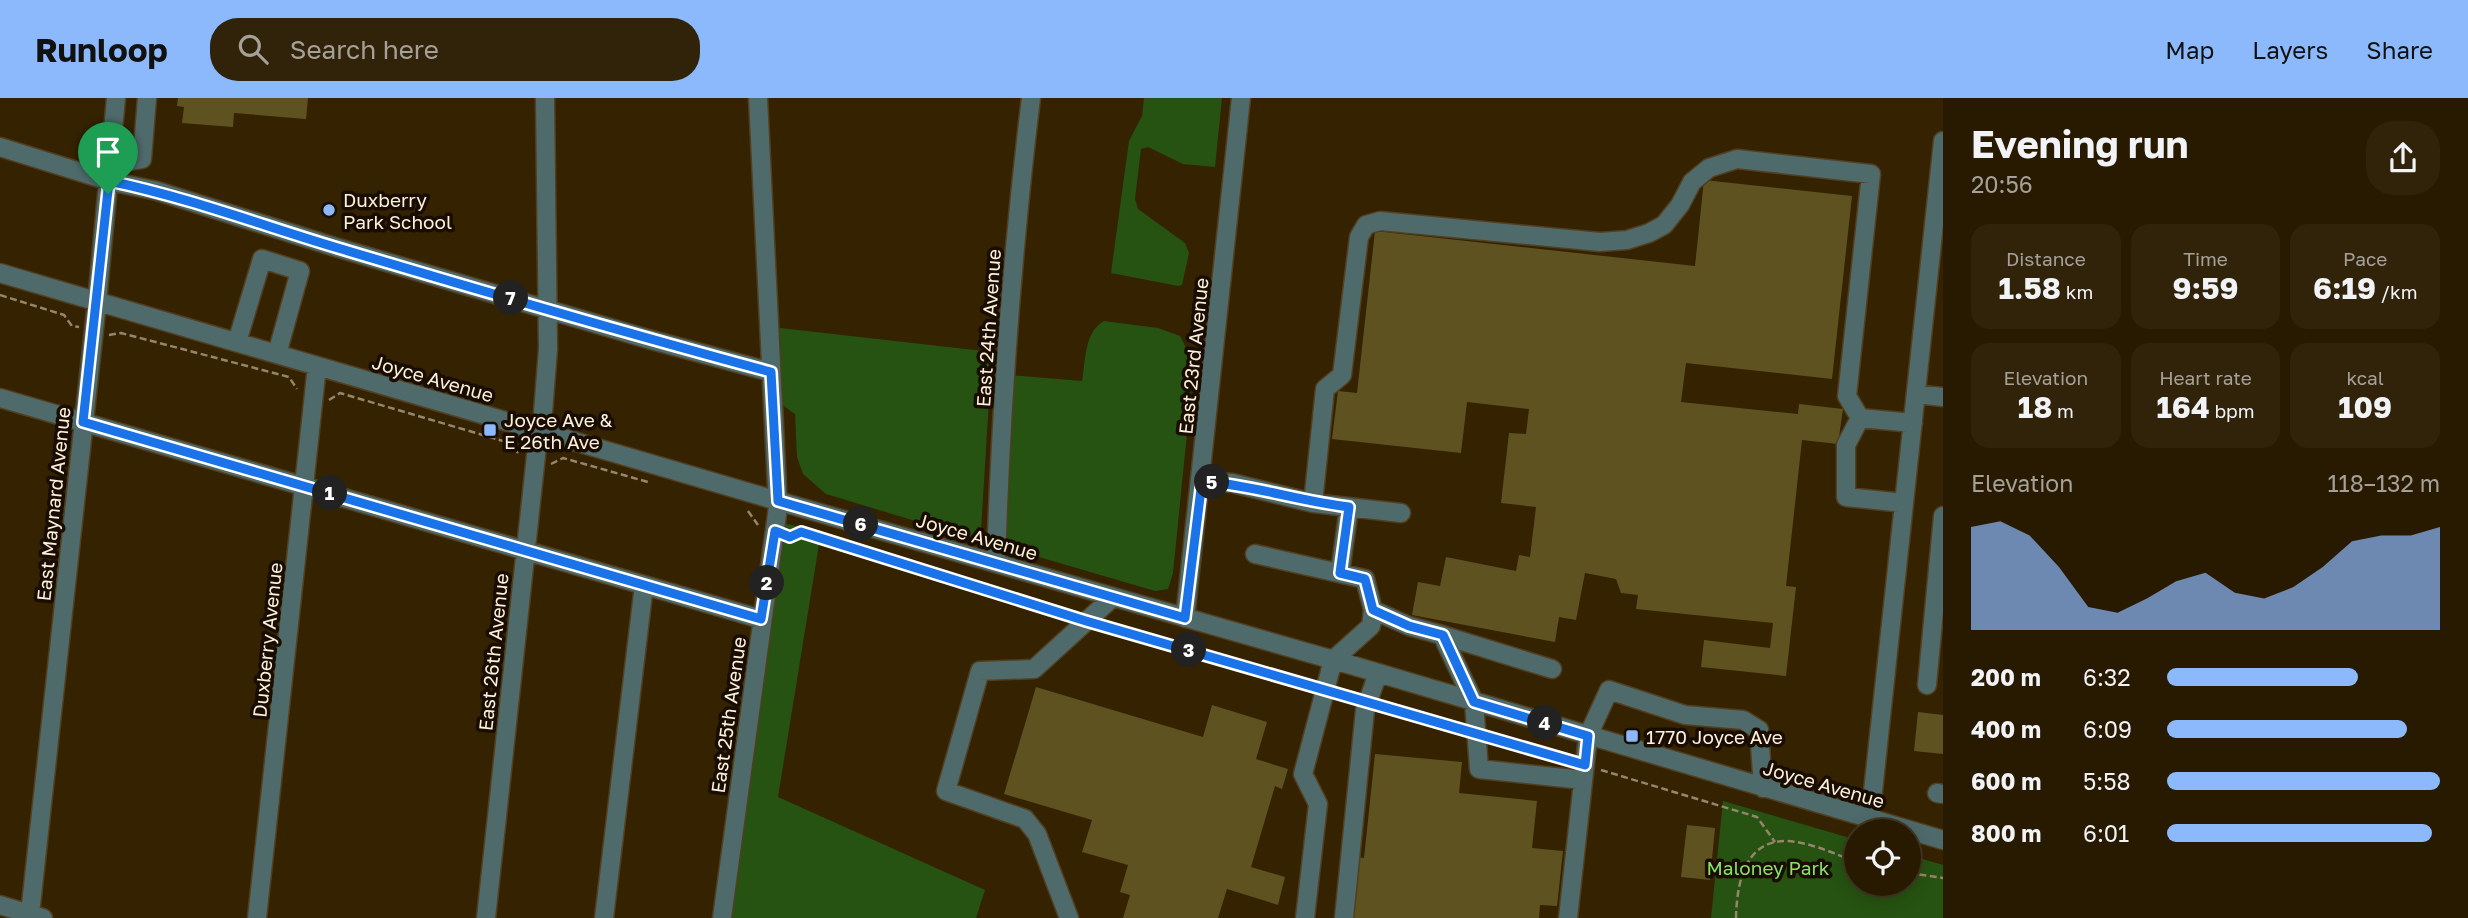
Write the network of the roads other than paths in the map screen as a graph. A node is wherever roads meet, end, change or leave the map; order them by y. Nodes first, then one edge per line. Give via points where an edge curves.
1 (116, 98) edge
2 (147, 98) edge
3 (545, 98) edge
4 (758, 98) edge
5 (1031, 98) edge
6 (1241, 98) edge
7 (1943, 141) edge
8 (0, 147) edge
9 (110, 173) junction
10 (0, 273) edge
11 (97, 302) junction
12 (548, 309) junction
13 (237, 342) junction
14 (277, 355) junction
15 (317, 366) junction
16 (771, 372) junction
17 (1916, 394) junction
18 (1943, 397) edge
19 (0, 398) edge
20 (1860, 418) junction
21 (83, 422) junction
22 (1913, 423) junction
23 (540, 431) junction
24 (1202, 481) junction
25 (304, 486) junction
26 (778, 501) junction
27 (1313, 503) junction
28 (1904, 503) junction
29 (1349, 507) junction
30 (1401, 513) dead end
31 (1943, 516) edge
32 (525, 550) junction
33 (1255, 554) dead end
34 (996, 562) junction
35 (1340, 573) junction
36 (644, 585) junction
37 (1113, 597) junction
38 (1373, 610) junction
39 (1185, 618) junction
40 (761, 619) junction
41 (1443, 635) junction
42 (1333, 660) junction
43 (1552, 669) dead end
44 (1378, 673) junction
45 (1927, 685) dead end
46 (1474, 702) junction
47 (1588, 736) junction
48 (1584, 773) junction
49 (1763, 788) junction
50 (1870, 819) joint
51 (1921, 834) edge
52 (1943, 840) edge
53 (0, 905) edge
54 (36, 916) edge
55 (257, 918) edge
56 (486, 918) edge
57 (604, 918) edge
58 (722, 918) edge
59 (1069, 918) edge
60 (1306, 918) edge
61 (1344, 918) edge
62 (1568, 918) edge

1 - 9 street, East Maynard Avenue
2 - 9 street via 142,159
3 - 12 street, East 26th Avenue
4 - 16 street, East 25th Avenue
5 - 34 street, East 24th Avenue via 1011,287
6 - 24 street, East 23rd Avenue
7 - 17 street
8 - 9 street
9 - 11 street, East Maynard Avenue
9 - 12 street via 335,247
10 - 11 street, Joyce Avenue
11 - 13 street, Joyce Avenue
11 - 21 street, East Maynard Avenue
12 - 16 street
12 - 23 street, East 26th Avenue
13 - 14 street, Joyce Avenue
13 - 14 street via 262,259 300,271
14 - 15 street, Joyce Avenue
15 - 23 street, Joyce Avenue
15 - 25 street, Duxberry Avenue
16 - 26 street, East 25th Avenue
17 - 18 street
17 - 22 street
19 - 21 street
20 - 22 street
20 - 27 street via 1847,396 1871,174 1737,159 1709,168 1692,182 1664,225 1627,240 1600,242 1380,221 1366,225 1359,237 1342,375 1325,389
20 - 28 street via 1846,445 1846,497
21 - 25 street
21 - 54 street, East Maynard Avenue
22 - 28 street
23 - 26 street, Joyce Avenue
23 - 32 street, East 26th Avenue
24 - 27 street
24 - 39 street, East 23rd Avenue
25 - 32 street
25 - 55 street, Duxberry Avenue
26 - 34 street, Joyce Avenue
26 - 40 street, East 25th Avenue
27 - 29 street
28 - 50 street
29 - 30 street
29 - 35 street
31 - 45 street
32 - 36 street
32 - 56 street, East 26th Avenue
33 - 35 street
34 - 37 street, Joyce Avenue
35 - 38 street via 1365,579
36 - 40 street
36 - 57 street
37 - 39 street, Joyce Avenue
37 - 59 street via 1034,669 980,671 946,791 1025,819 1037,834
38 - 41 street
38 - 42 street via 1371,626
39 - 42 street, Joyce Avenue
40 - 58 street, East 25th Avenue
41 - 43 street
41 - 46 street
42 - 44 street, Joyce Avenue
42 - 60 street via 1303,774 1318,804
44 - 46 street, Joyce Avenue
44 - 61 street via 1364,710
46 - 47 street, Joyce Avenue
46 - 48 street via 1479,769
47 - 48 street
47 - 49 street, Joyce Avenue
47 - 49 street via 1609,690 1685,715 1743,720 1759,730
48 - 62 street
49 - 50 street, Joyce Avenue
51 - 52 street, Joyce Avenue
53 - 54 street

